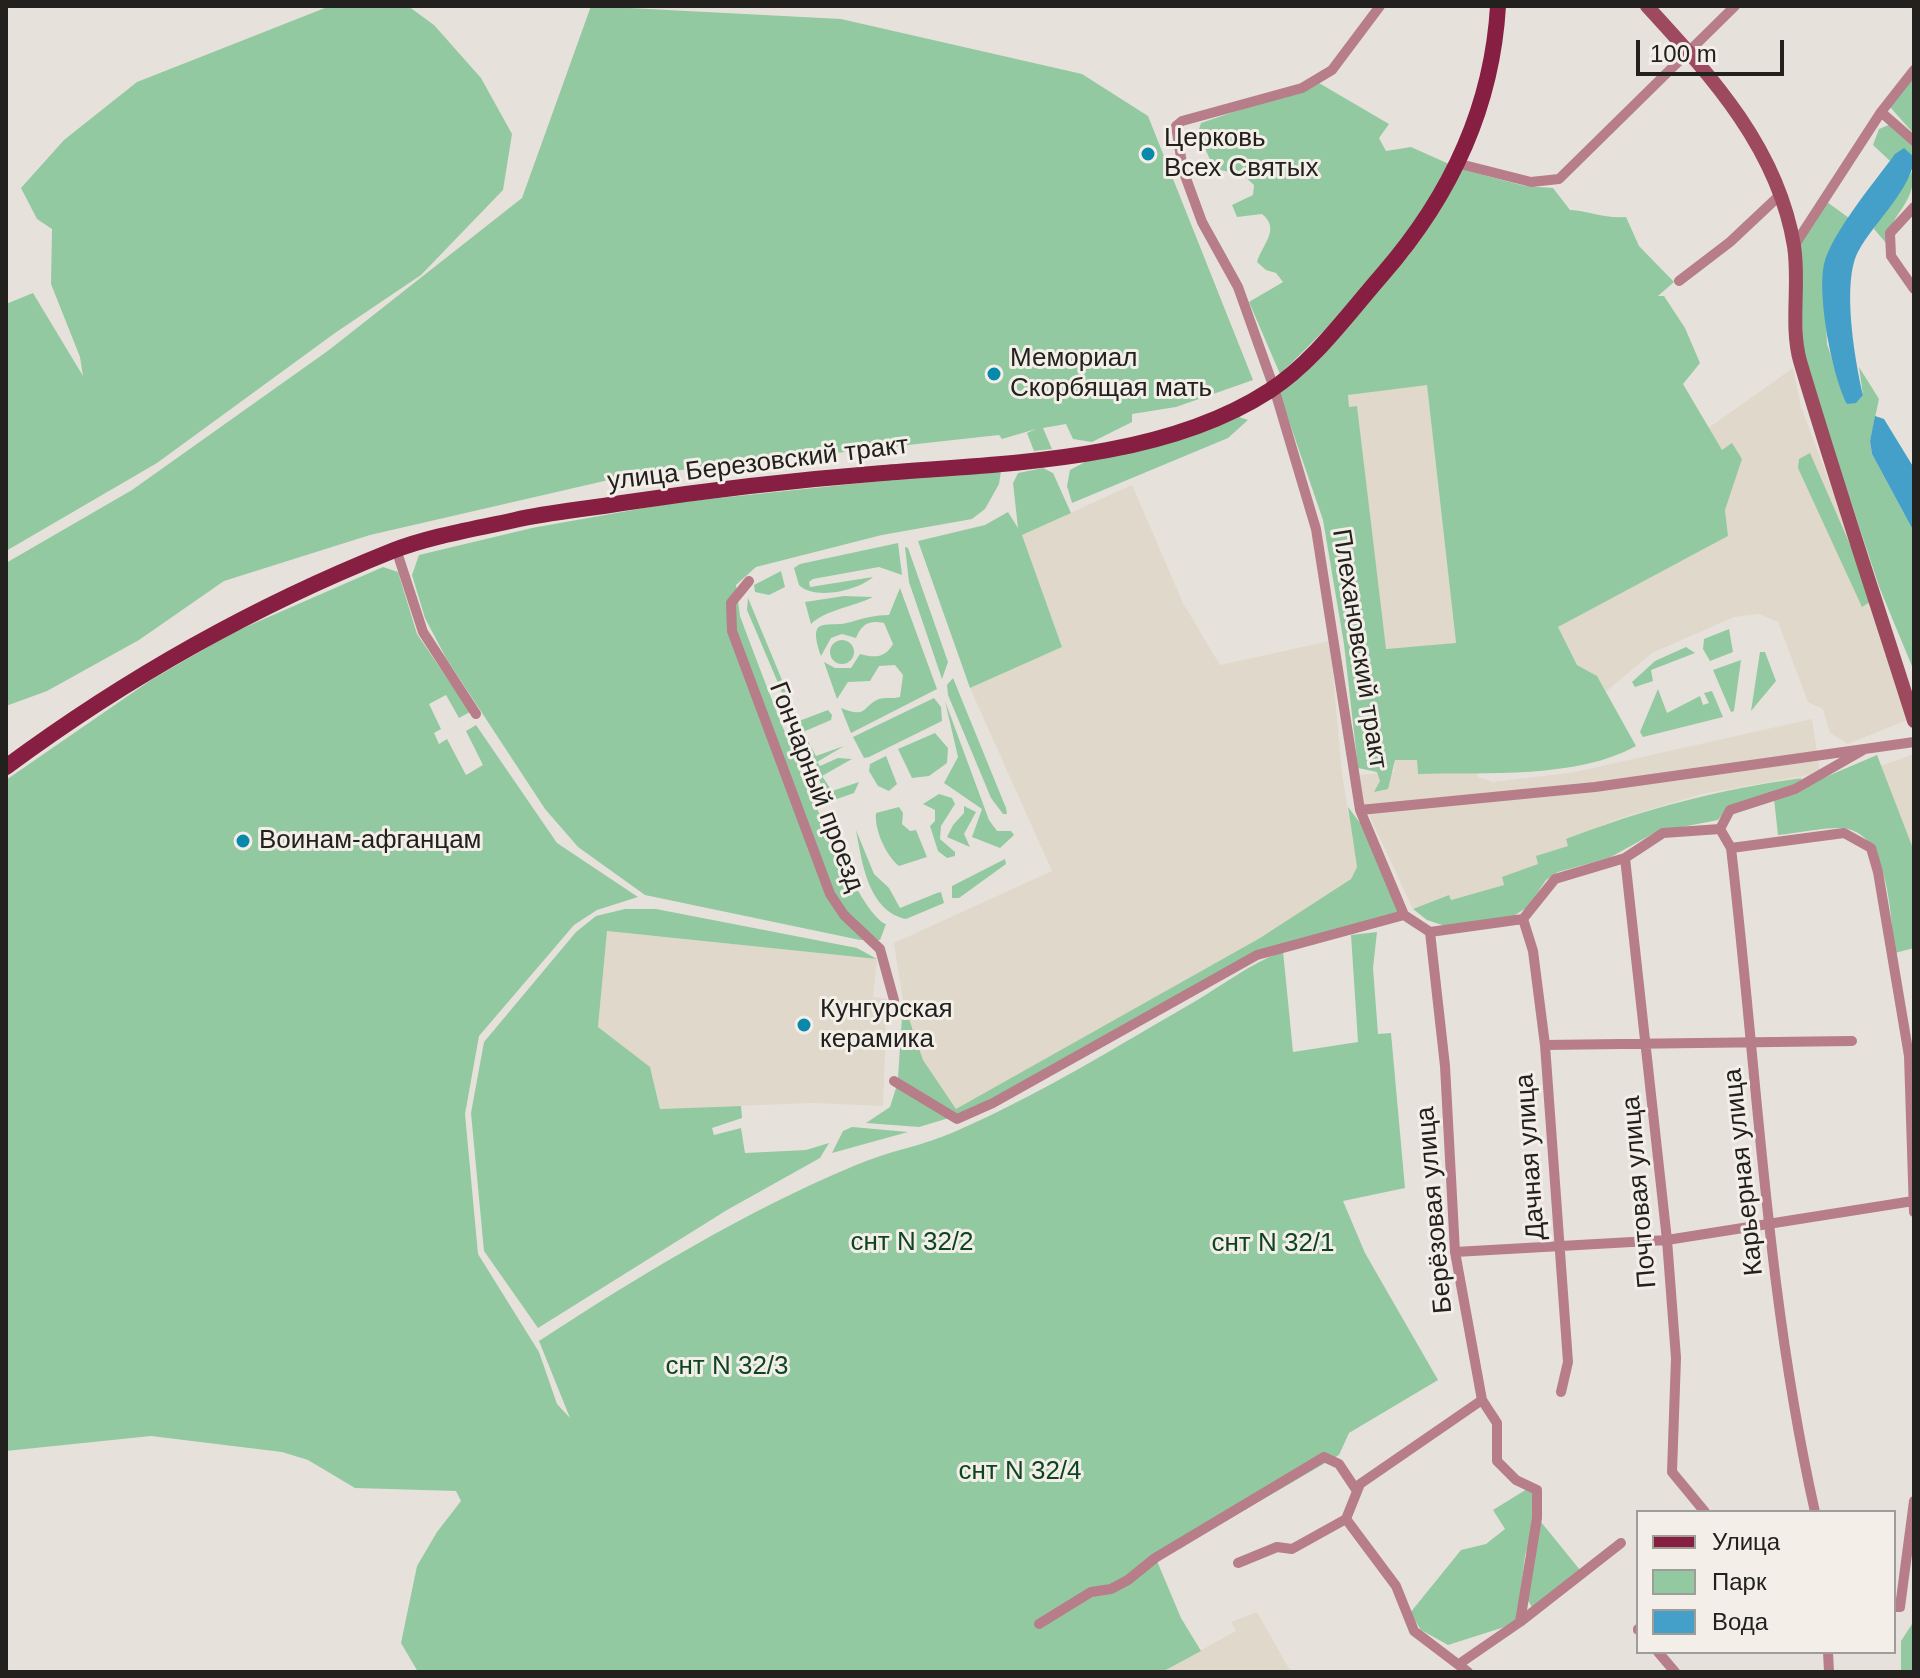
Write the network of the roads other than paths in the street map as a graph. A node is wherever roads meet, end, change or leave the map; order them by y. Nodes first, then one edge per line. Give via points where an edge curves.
1 (1380, 6) edge
2 (1498, 6) edge
3 (1647, 6) edge
4 (1735, 6) edge
5 (1688, 51) junction
6 (1914, 70) edge
7 (1881, 112) junction
8 (1914, 141) edge
9 (1456, 163) junction
10 (1780, 195) junction
11 (1914, 207) edge
12 (1794, 246) junction
13 (1679, 281) dead end
14 (1914, 289) edge
15 (1274, 388) junction
16 (396, 549) junction
17 (749, 581) dead end
18 (476, 714) dead end
19 (1914, 721) edge
20 (1914, 742) edge
21 (1865, 749) junction
22 (6, 767) edge
23 (1360, 810) junction
24 (1720, 829) junction
25 (1731, 848) junction
26 (1625, 858) junction
27 (1404, 915) junction
28 (1523, 919) junction
29 (1430, 932) junction
30 (894, 1000) dead end
31 (1753, 1040) junction
32 (1648, 1041) junction
33 (1852, 1041) dead end
34 (1545, 1045) junction
35 (1911, 1056) edge
36 (894, 1081) dead end
37 (1913, 1201) edge
38 (1914, 1212) edge
39 (1768, 1226) junction
40 (1667, 1240) junction
41 (1560, 1248) junction
42 (1455, 1252) junction
43 (1561, 1392) dead end
44 (1482, 1400) junction
45 (1357, 1491) junction
46 (1914, 1501) edge
47 (1703, 1510) edge
48 (1815, 1510) edge
49 (1346, 1519) junction
50 (1621, 1543) dead end
51 (1238, 1563) dead end
52 (1896, 1607) edge
53 (1520, 1622) junction
54 (1039, 1624) dead end
55 (1660, 1654) edge
56 (1459, 1664) junction
57 (1468, 1672) edge
58 (1675, 1672) edge

1 - 15 street, Плехановский тракт via 1332,70 1312,82 1176,126 1183,170 1202,222 1238,287
2 - 9 main road, улица Березовский тракт via 1487,87 1471,138
3 - 5 street
4 - 5 street
5 - 9 street via 1559,179 1531,182
5 - 10 street via 1759,145
6 - 7 street
7 - 8 street
7 - 12 street
9 - 15 main road, улица Березовский тракт via 1403,251
10 - 12 street
10 - 13 street
11 - 14 street via 1890,233 1891,256
12 - 19 street via 1799,356
15 - 16 main road, улица Березовский тракт via 1221,417 1133,445 1034,461 763,483 521,518
15 - 23 street, Плехановский тракт via 1316,529
16 - 18 street via 423,632
16 - 22 main road, улица Березовский тракт via 219,629 69,721
17 - 30 street, Гончарный проезд via 731,603 732,631 830,894 880,949
20 - 21 street
21 - 23 street via 1595,787
21 - 24 street via 1795,789 1730,810
23 - 27 street, Плехановский тракт
24 - 25 street, Карьерная улица
24 - 26 street via 1663,833
25 - 31 street, Карьерная улица
25 - 35 street via 1844,833 1871,848
26 - 28 street via 1555,879
26 - 32 street, Почтовая улица
27 - 29 street
27 - 36 street via 1257,955 957,1119
28 - 29 street
28 - 34 street, Дачная улица via 1533,951
29 - 42 street, Берёзовая улица via 1445,1066
31 - 32 street
31 - 33 street
31 - 39 street, Карьерная улица
32 - 34 street
32 - 40 street, Почтовая улица
34 - 41 street, Дачная улица
35 - 37 street
37 - 38 street
37 - 39 street
39 - 40 street
39 - 48 street, Карьерная улица
40 - 41 street
40 - 47 street, Почтовая улица via 1676,1358 1672,1472
41 - 42 street
41 - 43 street, Дачная улица via 1568,1362
42 - 44 street, Берёзовая улица
44 - 45 street
44 - 53 street, Берёзовая улица via 1497,1423 1497,1461 1516,1480 1537,1490
45 - 49 street
45 - 54 street via 1339,1464 1324,1457 1155,1558 1128,1580 1091,1592
46 - 52 street
49 - 51 street via 1292,1549 1277,1547
49 - 56 street via 1396,1586 1414,1631
50 - 53 street
53 - 56 street
55 - 58 street
56 - 57 street

